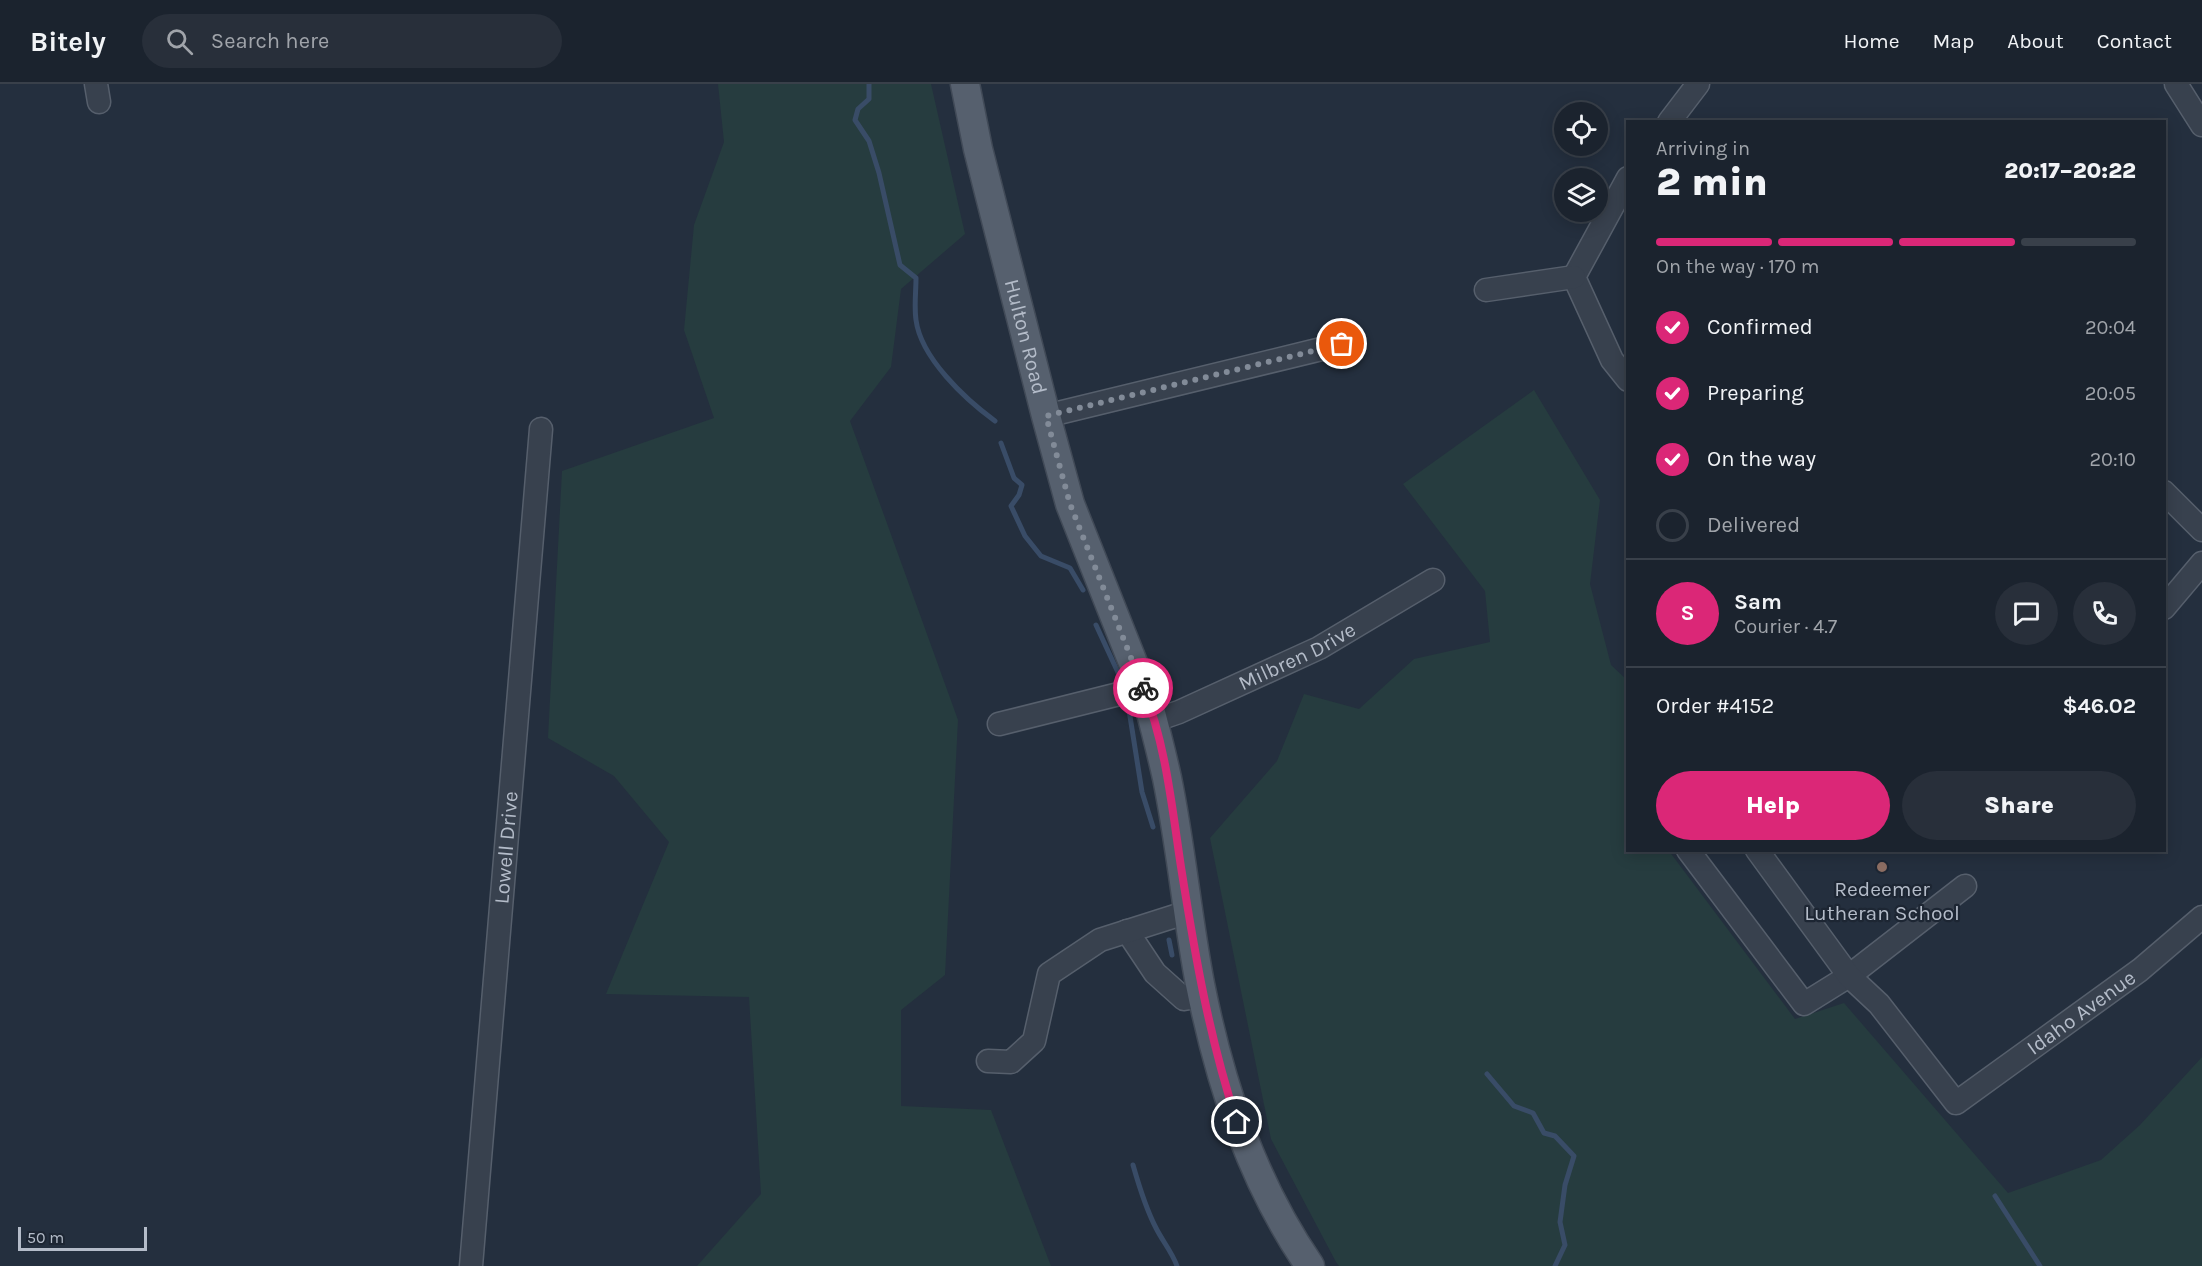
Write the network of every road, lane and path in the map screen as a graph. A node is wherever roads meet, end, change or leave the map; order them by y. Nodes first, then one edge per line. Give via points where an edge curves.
1 (965, 84) edge
2 (1698, 84) edge
3 (2176, 84) edge
4 (1671, 120) edge
5 (2202, 125) edge
6 (1626, 182) edge
7 (1574, 277) junction
8 (1486, 290) dead end
9 (1342, 344) dead end
10 (1626, 378) edge
11 (1046, 416) junction
12 (541, 429) dead end
13 (2166, 494) edge
14 (2202, 530) edge
15 (2202, 563) edge
16 (1432, 580) dead end
17 (2166, 606) edge
18 (1143, 688) junction
19 (1153, 721) junction
20 (999, 724) dead end
21 (1690, 852) edge
22 (1758, 852) edge
23 (1965, 886) dead end
24 (1188, 912) junction
25 (2202, 917) edge
26 (1127, 931) junction
27 (1849, 976) junction
28 (1203, 996) junction
29 (987, 1061) dead end
30 (471, 1266) edge
31 (1310, 1266) edge

1 - 11 main road, Hulton Road
2 - 4 street
3 - 5 street
6 - 7 street
7 - 8 street
7 - 10 street via 1612,360
9 - 11 street
11 - 18 main road, Hulton Road via 1070,504
12 - 30 street, Lowell Drive
13 - 14 street
15 - 17 street
16 - 19 street, Milbren Drive via 1319,648
18 - 19 main road, Hulton Road
18 - 20 street
19 - 24 main road, Hulton Road via 1167,779
21 - 27 street via 1804,1004
22 - 27 street
23 - 27 street
24 - 26 street
24 - 28 main road, Hulton Road
25 - 27 street, Idaho Avenue via 2140,970 1956,1103 1879,1004
26 - 28 street via 1155,973 1184,999
26 - 29 street via 1100,940 1049,974 1034,1041 1011,1062
28 - 31 main road, Hulton Road via 1226,1089 1243,1138 1282,1222

